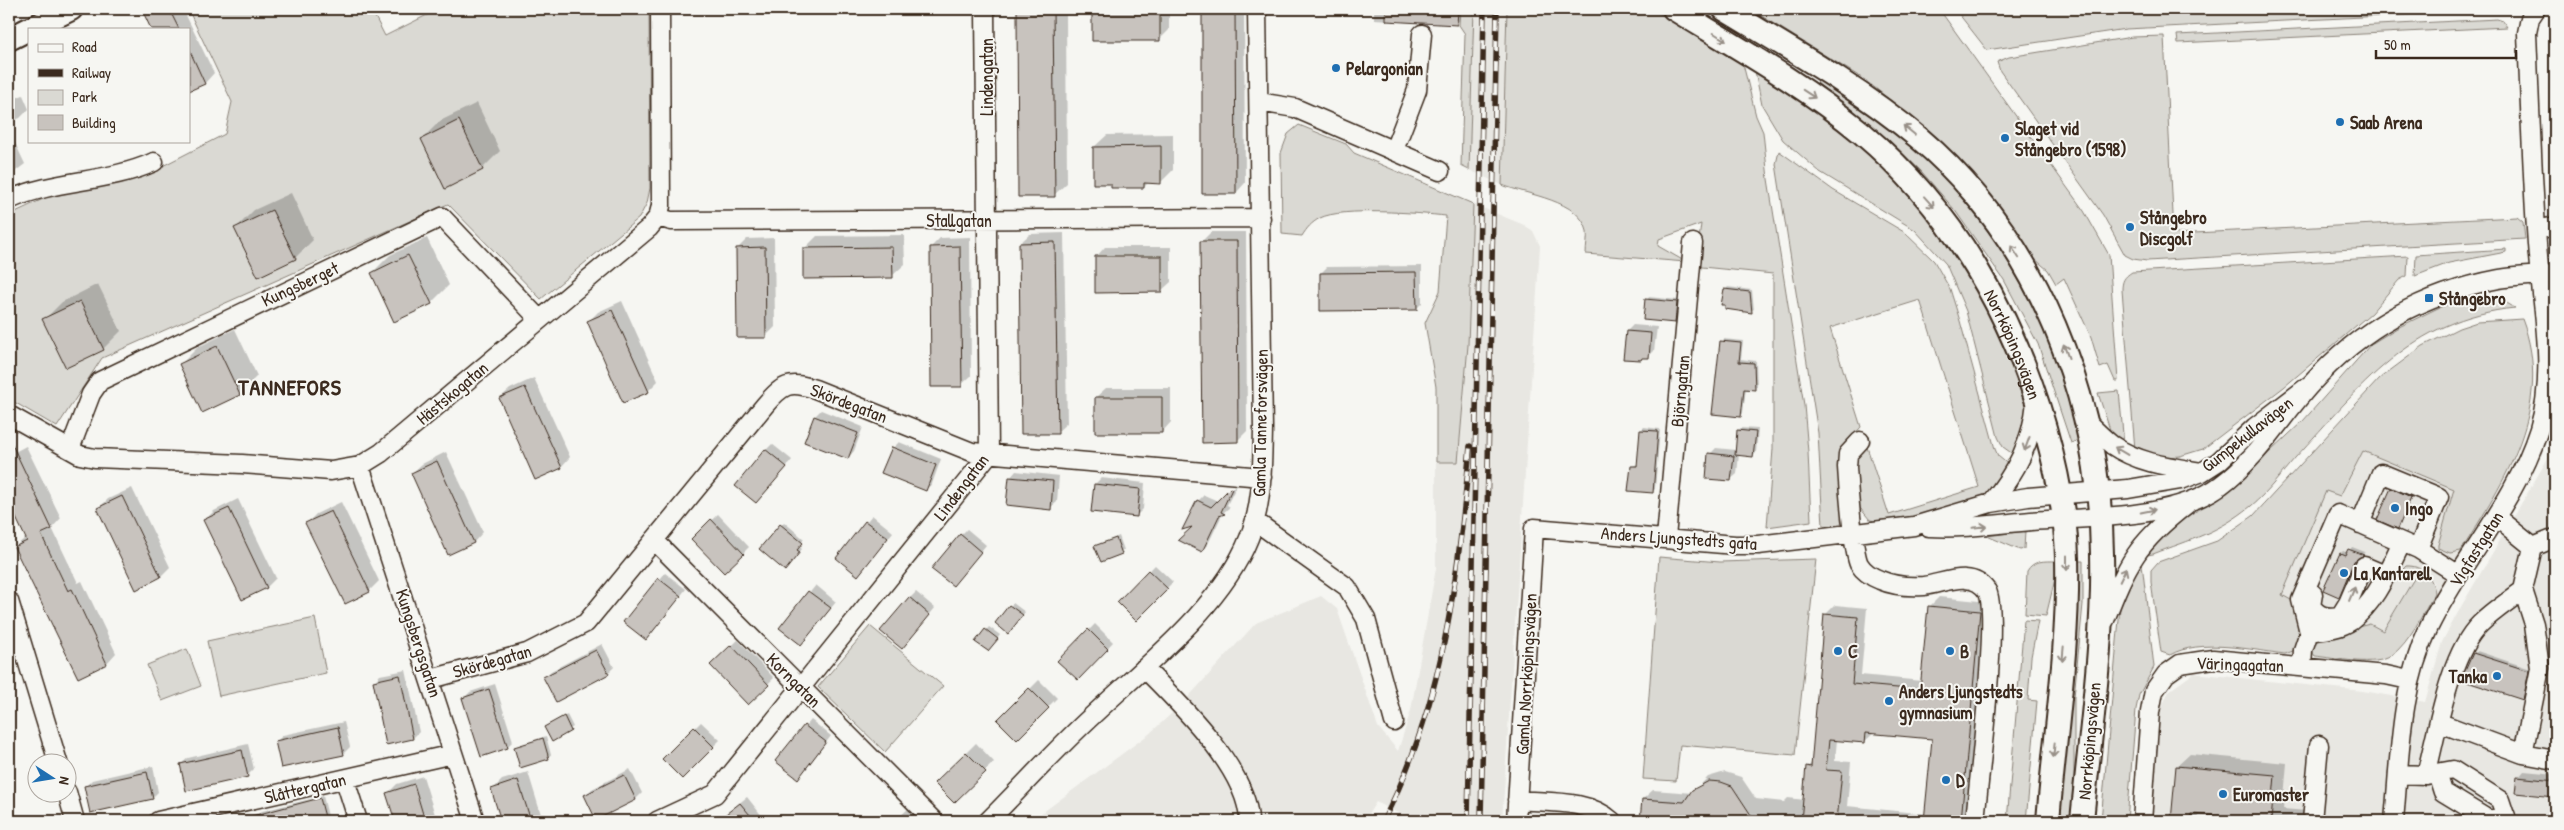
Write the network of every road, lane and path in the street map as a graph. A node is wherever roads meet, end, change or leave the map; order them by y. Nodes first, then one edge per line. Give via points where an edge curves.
1 (71, 9) edge
2 (660, 9) edge
3 (985, 9) edge
4 (1257, 9) edge
5 (1674, 9) edge
6 (1724, 9) edge
7 (2536, 9) edge
8 (31, 28) edge
9 (28, 30) edge
10 (1422, 34) dead end
11 (9, 39) edge
12 (1259, 102) junction
13 (1394, 150) junction
14 (154, 162) dead end
15 (1440, 171) dead end
16 (9, 200) edge
17 (658, 217) junction
18 (1261, 218) junction
19 (986, 220) junction
20 (2555, 226) edge
21 (2536, 230) junction
22 (1693, 243) dead end
23 (2548, 275) edge
24 (539, 319) junction
25 (2311, 384) junction
26 (2036, 397) junction
27 (9, 415) edge
28 (2086, 421) junction
29 (1860, 442) dead end
30 (70, 449) junction
31 (989, 454) junction
32 (360, 466) junction
33 (2202, 472) junction
34 (1262, 477) junction
35 (2099, 492) junction
36 (2061, 494) junction
37 (2190, 502) junction
38 (1991, 503) junction
39 (2496, 517) junction
40 (2100, 518) junction
41 (2065, 520) junction
42 (1255, 521) junction
43 (2353, 521) junction
44 (1914, 526) junction
45 (1534, 528) joint
46 (1854, 533) junction
47 (1666, 538) junction
48 (2555, 538) edge
49 (654, 540) junction
50 (2410, 545) junction
51 (2533, 547) junction
52 (2459, 574) junction
53 (2386, 575) junction
54 (2523, 590) junction
55 (9, 601) edge
56 (12, 620) edge
57 (2309, 632) junction
58 (2099, 637) junction
59 (2302, 666) junction
60 (1144, 668) junction
61 (431, 679) junction
62 (2409, 680) junction
63 (802, 688) junction
64 (1394, 722) dead end
65 (2440, 723) junction
66 (2319, 745) dead end
67 (55, 752) edge
68 (453, 754) junction
69 (2522, 754) junction
70 (2555, 760) edge
71 (2398, 774) junction
72 (2431, 774) junction
73 (345, 780) junction
74 (1517, 800) junction
75 (70, 802) edge
76 (2507, 819) edge
77 (75, 821) edge
78 (158, 821) edge
79 (358, 821) edge
80 (475, 821) edge
81 (657, 821) edge
82 (934, 821) edge
83 (988, 821) edge
84 (1249, 821) edge
85 (1516, 821) edge
86 (1612, 821) edge
87 (1975, 821) edge
88 (2048, 821) edge
89 (2082, 821) edge
90 (2142, 821) edge
91 (2312, 821) edge
92 (2394, 821) edge

1 - 8 main road
2 - 17 street via 662,181
3 - 19 street, Lindengatan
4 - 12 street, Gamla Tanneforsvägen
5 -> 26 main road, Norrköpingsvägen via 1820,101 1863,134 1899,168 1936,209 1964,247 1994,297
28 -> 6 main road, Norrköpingsvägen via 2066,351 2048,308 1984,206 1921,139 1880,107
7 - 21 street, Vigfastgatan via 2527,33
9 - 11 main road
10 - 13 street via 1417,90
12 - 13 street via 1294,108
12 - 18 street, Gamla Tanneforsvägen
13 - 15 street
14 - 16 street via 132,172 63,183
17 - 19 street, Stallgatan via 671,221
17 - 24 street, Hästskogatan via 650,228
18 - 19 street, Stallgatan
18 - 34 street, Gamla Tanneforsvägen
19 - 31 street, Lindengatan
20 - 21 street
21 - 23 street, Vigfastgatan
22 - 47 street, Björngatan
23 - 25 street, Gumpekullavägen via 2501,279 2429,298 2374,328 2342,352
23 - 39 street, Vigfastgatan via 2546,391 2539,428 2523,469
24 - 30 street, Kungsberget via 442,217 100,381 91,394
24 - 32 street, Hästskogatan via 381,453
25 - 33 street, Gumpekullavägen
25 - 37 street, Gumpekullavägen via 2246,464 2220,486
26 - 36 main road, Norrköpingsvägen
26 -> 38 street via 2029,442 2018,466
27 - 30 street, Hästskogatan
33 -> 28 street via 2128,455
28 - 35 main road, Norrköpingsvägen
29 - 46 street via 1848,454 1847,467
30 - 32 street, Hästskogatan via 94,458 331,471
31 - 34 street, Skördegatan
31 - 49 street, Skördegatan via 972,452 815,389 798,384 786,386 765,405
31 - 63 street, Lindengatan
32 - 61 street, Kungsbergsgatan
33 - 35 street, Gumpekullavägen via 2181,480
34 - 42 street, Gamla Tanneforsvägen
35 - 36 street, Gumpekullavägen
35 - 40 main road, Norrköpingsvägen
36 - 38 street, Anders Ljungstedts gata
36 - 41 main road, Norrköpingsvägen
40 -> 37 street, Gumpekullavägen
58 -> 37 street via 2122,575 2135,553 2158,527
38 - 44 street, Anders Ljungstedts gata
39 - 51 street
39 - 52 street, Vigfastgatan
40 - 41 street, Gumpekullavägen
40 - 58 main road, Norrköpingsvägen
44 -> 41 street, Anders Ljungstedts gata via 1957,529
41 -> 88 main road, Norrköpingsvägen via 2067,606
42 - 60 street, Gamla Tanneforsvägen via 1237,564 1224,583 1205,607
42 - 64 street via 1347,587 1366,618
43 - 50 street
43 - 50 street via 2381,473 2439,497
43 -> 53 street via 2312,595 2311,606 2317,615 2328,618 2340,616 2364,566
43 - 57 street via 2338,514 2301,600
44 - 46 street, Anders Ljungstedts gata
45 - 47 street, Anders Ljungstedts gata
45 - 74 street, Gamla Norrköpingsvägen
46 - 47 street, Anders Ljungstedts gata via 1750,545
46 - 87 street via 1859,564 1873,578 1900,586 1925,586 1968,579 1981,583 1988,593 1992,627
48 - 51 street
49 - 61 street, Skördegatan via 586,623 527,653
49 - 63 street, Korngatan
50 - 52 street
50 - 53 street
51 - 54 street
52 - 62 street, Vigfastgatan via 2430,626
53 - 57 street via 2375,596 2350,621
54 - 65 street via 2479,624 2462,649 2446,694
54 - 69 street via 2534,624 2540,668
55 - 56 street
56 - 67 street
57 - 59 street
58 - 89 main road, Norrköpingsvägen
59 - 62 street, Väringagatan
59 - 90 street, Väringagatan via 2197,660 2180,664 2166,674 2154,690 2150,712
60 - 83 street, Gamla Tanneforsvägen via 1090,717
60 - 84 street via 1180,705 1235,772 1249,807
61 - 68 street, Kungsbergsgatan
62 - 71 street, Vigfastgatan
63 - 81 street, Lindengatan via 715,794
63 - 82 street, Korngatan
65 - 69 street
65 - 72 street
66 - 91 street
68 - 73 street, Slåttergatan
68 - 80 street, Kungsbergsgatan
69 - 70 street
71 - 72 street
71 - 92 street, Vigfastgatan
72 - 76 street via 2443,792 2489,820
72 - 76 street via 2453,770 2500,800
73 - 78 street, Slåttergatan
73 - 79 street
74 - 85 street, Gamla Norrköpingsvägen
74 - 86 street via 1580,806 1602,812
75 - 77 street

